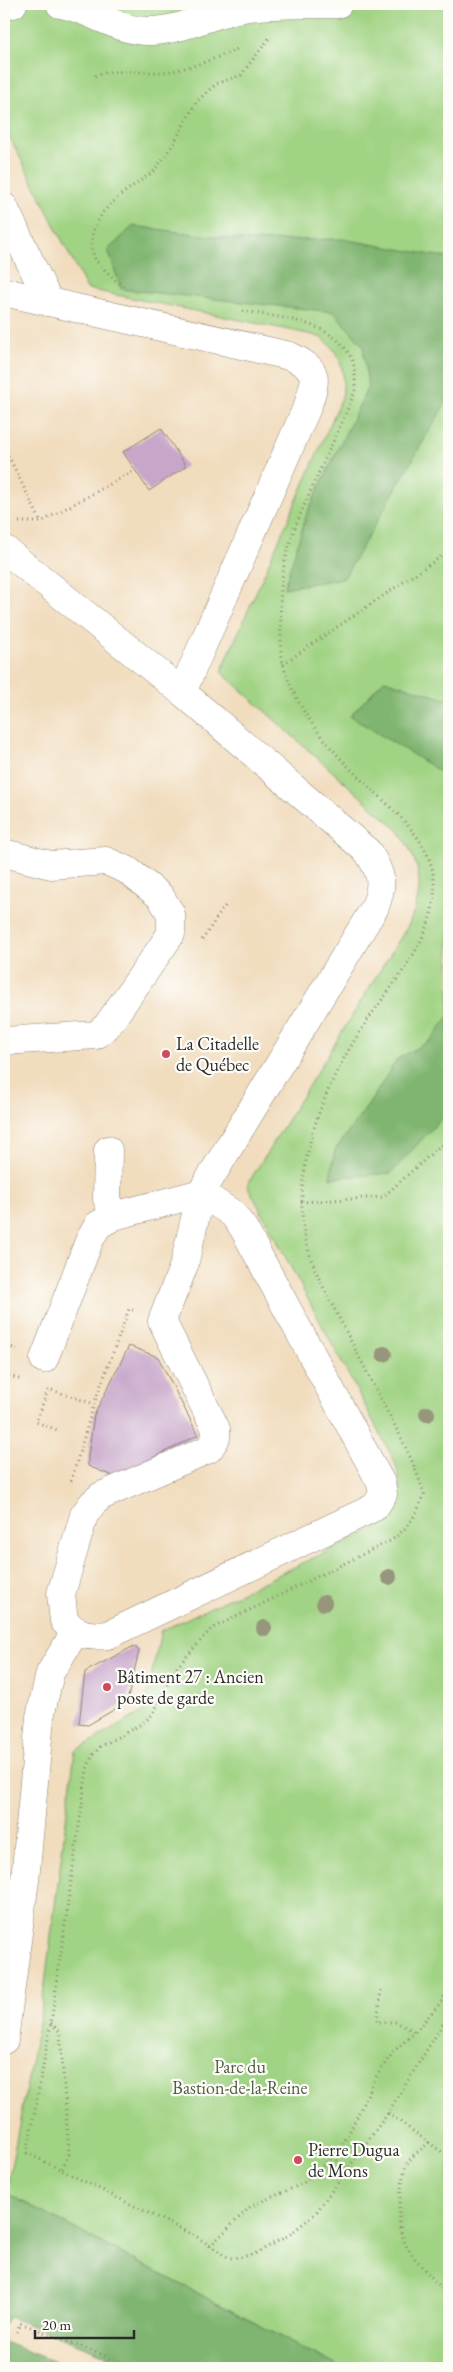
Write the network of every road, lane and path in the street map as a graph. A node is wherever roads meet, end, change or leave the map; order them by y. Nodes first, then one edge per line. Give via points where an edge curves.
1 (13, 4) edge
2 (60, 4) edge
3 (338, 4) edge
4 (4, 6) edge
5 (237, 49) dead end
6 (95, 76) dead end
7 (4, 208) edge
8 (4, 292) edge
9 (48, 302) junction
10 (4, 447) edge
11 (132, 472) dead end
12 (13, 522) dead end
13 (41, 522) junction
14 (4, 549) edge
15 (449, 551) edge
16 (182, 692) junction
17 (4, 853) edge
18 (4, 1042) edge
19 (449, 1142) edge
20 (108, 1150) dead end
21 (201, 1193) junction
22 (302, 1202) junction
23 (114, 1216) junction
24 (162, 1321) junction
25 (44, 1359) dead end
26 (48, 1389) dead end
27 (59, 1393) dead end
28 (94, 1404) junction
29 (60, 1430) dead end
30 (84, 1515) junction
31 (75, 1632) junction
32 (449, 1987) edge
33 (381, 1990) dead end
34 (441, 2002) junction
35 (449, 2005) edge
36 (449, 2014) edge
37 (51, 2023) junction
38 (415, 2032) junction
39 (4, 2040) edge
40 (389, 2114) junction
41 (429, 2142) junction
42 (449, 2156) edge
43 (333, 2157) junction
44 (347, 2168) junction
45 (62, 2169) junction
46 (210, 2246) junction
47 (449, 2297) edge
48 (16, 2332) dead end
49 (4, 2362) edge
50 (11, 2368) edge
51 (137, 2368) edge

1 - 4 street
2 - 3 street via 133,30 150,31 242,8
5 - 6 path via 207,62 170,71 102,71
7 - 9 street
8 - 9 street
9 - 16 street via 290,356 307,364 314,372 315,383 308,405
10 - 13 path
11 - 13 path
12 - 13 path
14 - 16 street
15 - 22 path via 283,664 302,706 326,742 418,839 430,860 434,879 434,903 428,929 361,1029 321,1108 303,1169
16 - 21 street via 368,852 379,870 381,889 375,907
17 - 18 street via 50,865 106,862 128,870 160,896 171,914 170,934 107,1026 96,1035
19 - 22 path via 441,1145 383,1197
20 - 23 street via 107,1199
21 - 23 street
21 - 24 street via 184,1265
21 - 31 street via 232,1214 244,1228 381,1483 383,1494 375,1507 108,1635 90,1637
22 - 37 path via 309,1254 408,1451 424,1494 418,1512 406,1530 392,1540 211,1629 173,1672 152,1714 143,1723 100,1747 92,1756 87,1769
23 - 25 street via 98,1225 89,1241
24 - 28 path via 129,1309
24 - 30 street via 216,1428 216,1438 209,1449 101,1496
26 - 29 path via 36,1422
27 - 28 path
28 - 30 path via 70,1480
30 - 31 street via 61,1594 64,1621
31 - 39 street via 50,1673 40,1717
32 - 34 path
33 - 38 path via 377,2022 396,2022
34 - 35 path
34 - 38 path
36 - 40 path
37 - 45 path via 60,2032 69,2154
37 - 45 path via 27,2153
38 - 43 path via 393,2052 376,2077
40 - 41 path
40 - 44 path
41 - 42 path
41 - 47 path via 406,2167 398,2222 406,2249
43 - 44 path
43 - 46 path via 302,2184 252,2206
44 - 46 path via 315,2214 273,2245 257,2253 230,2258
45 - 46 path
48 - 51 path via 20,2323
49 - 50 path

